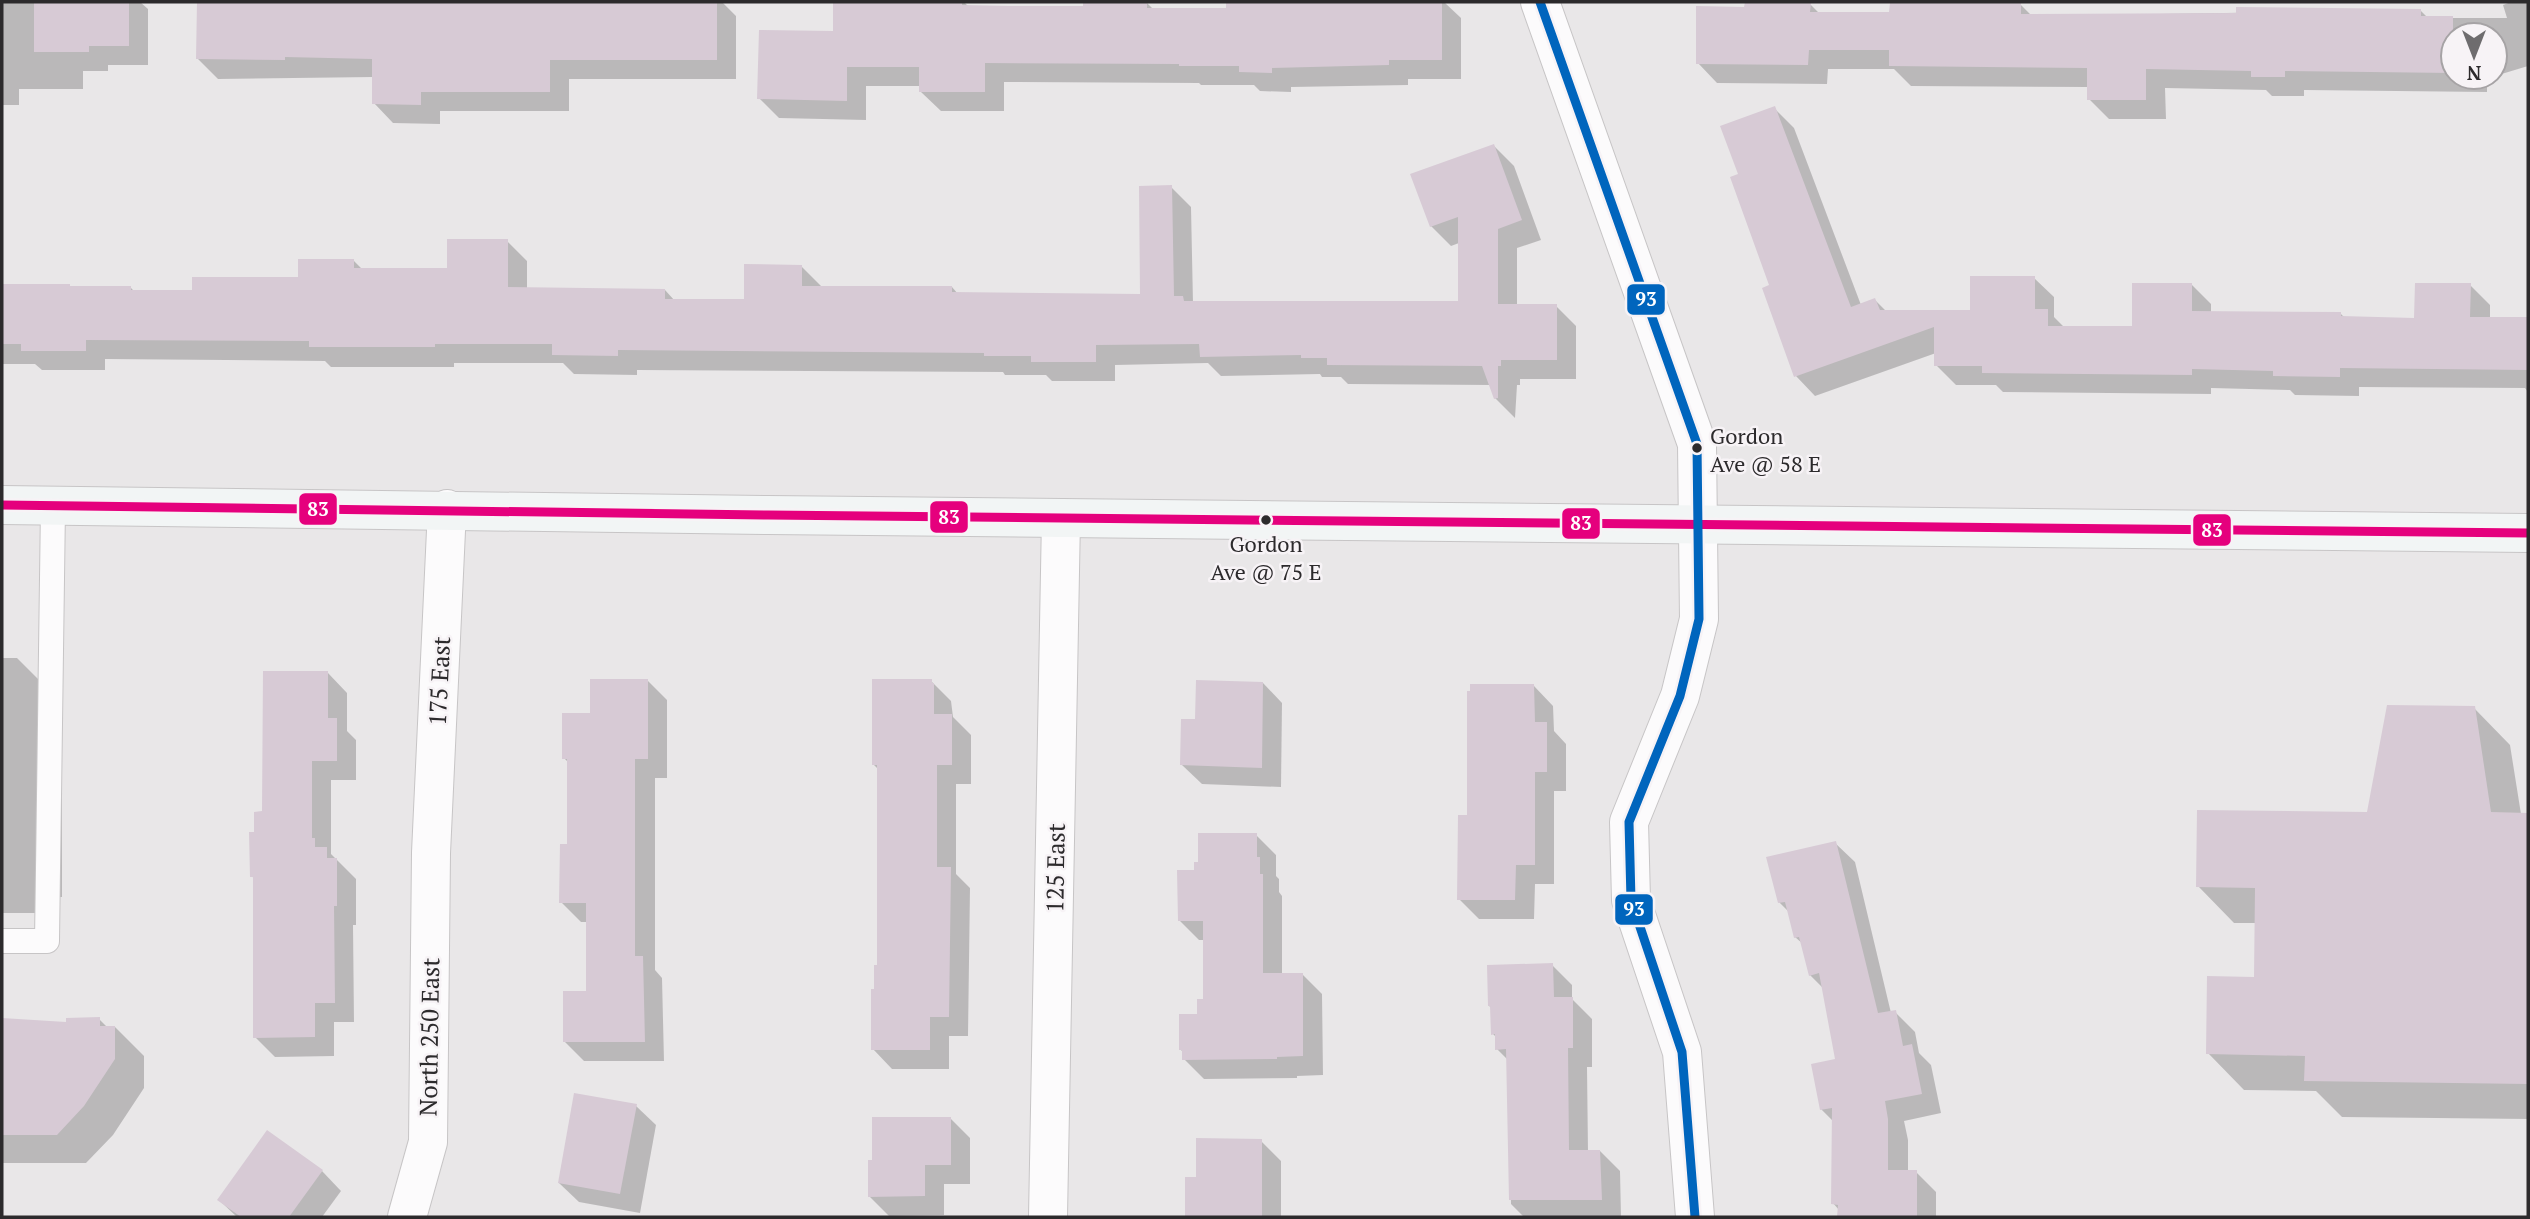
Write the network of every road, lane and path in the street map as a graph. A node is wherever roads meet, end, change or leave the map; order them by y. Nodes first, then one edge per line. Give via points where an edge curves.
1 (1539, 2) edge
2 (2, 505) edge
3 (53, 506) junction
4 (447, 509) junction
5 (1061, 518) junction
6 (1699, 525) junction
7 (2528, 533) edge
8 (431, 853) joint
9 (2, 941) edge
10 (407, 1217) edge
11 (1048, 1217) edge
12 (1695, 1217) edge

1 - 6 street via 1697,444
2 - 3 main road
3 - 4 main road
3 - 9 lane via 47,941
4 - 5 main road
4 - 8 street, 175 East
5 - 6 main road
5 - 11 street, 125 East
6 - 7 main road
6 - 12 street via 1699,619 1680,696 1629,822 1631,900 1682,1052
8 - 10 street, North 250 East via 428,1142

